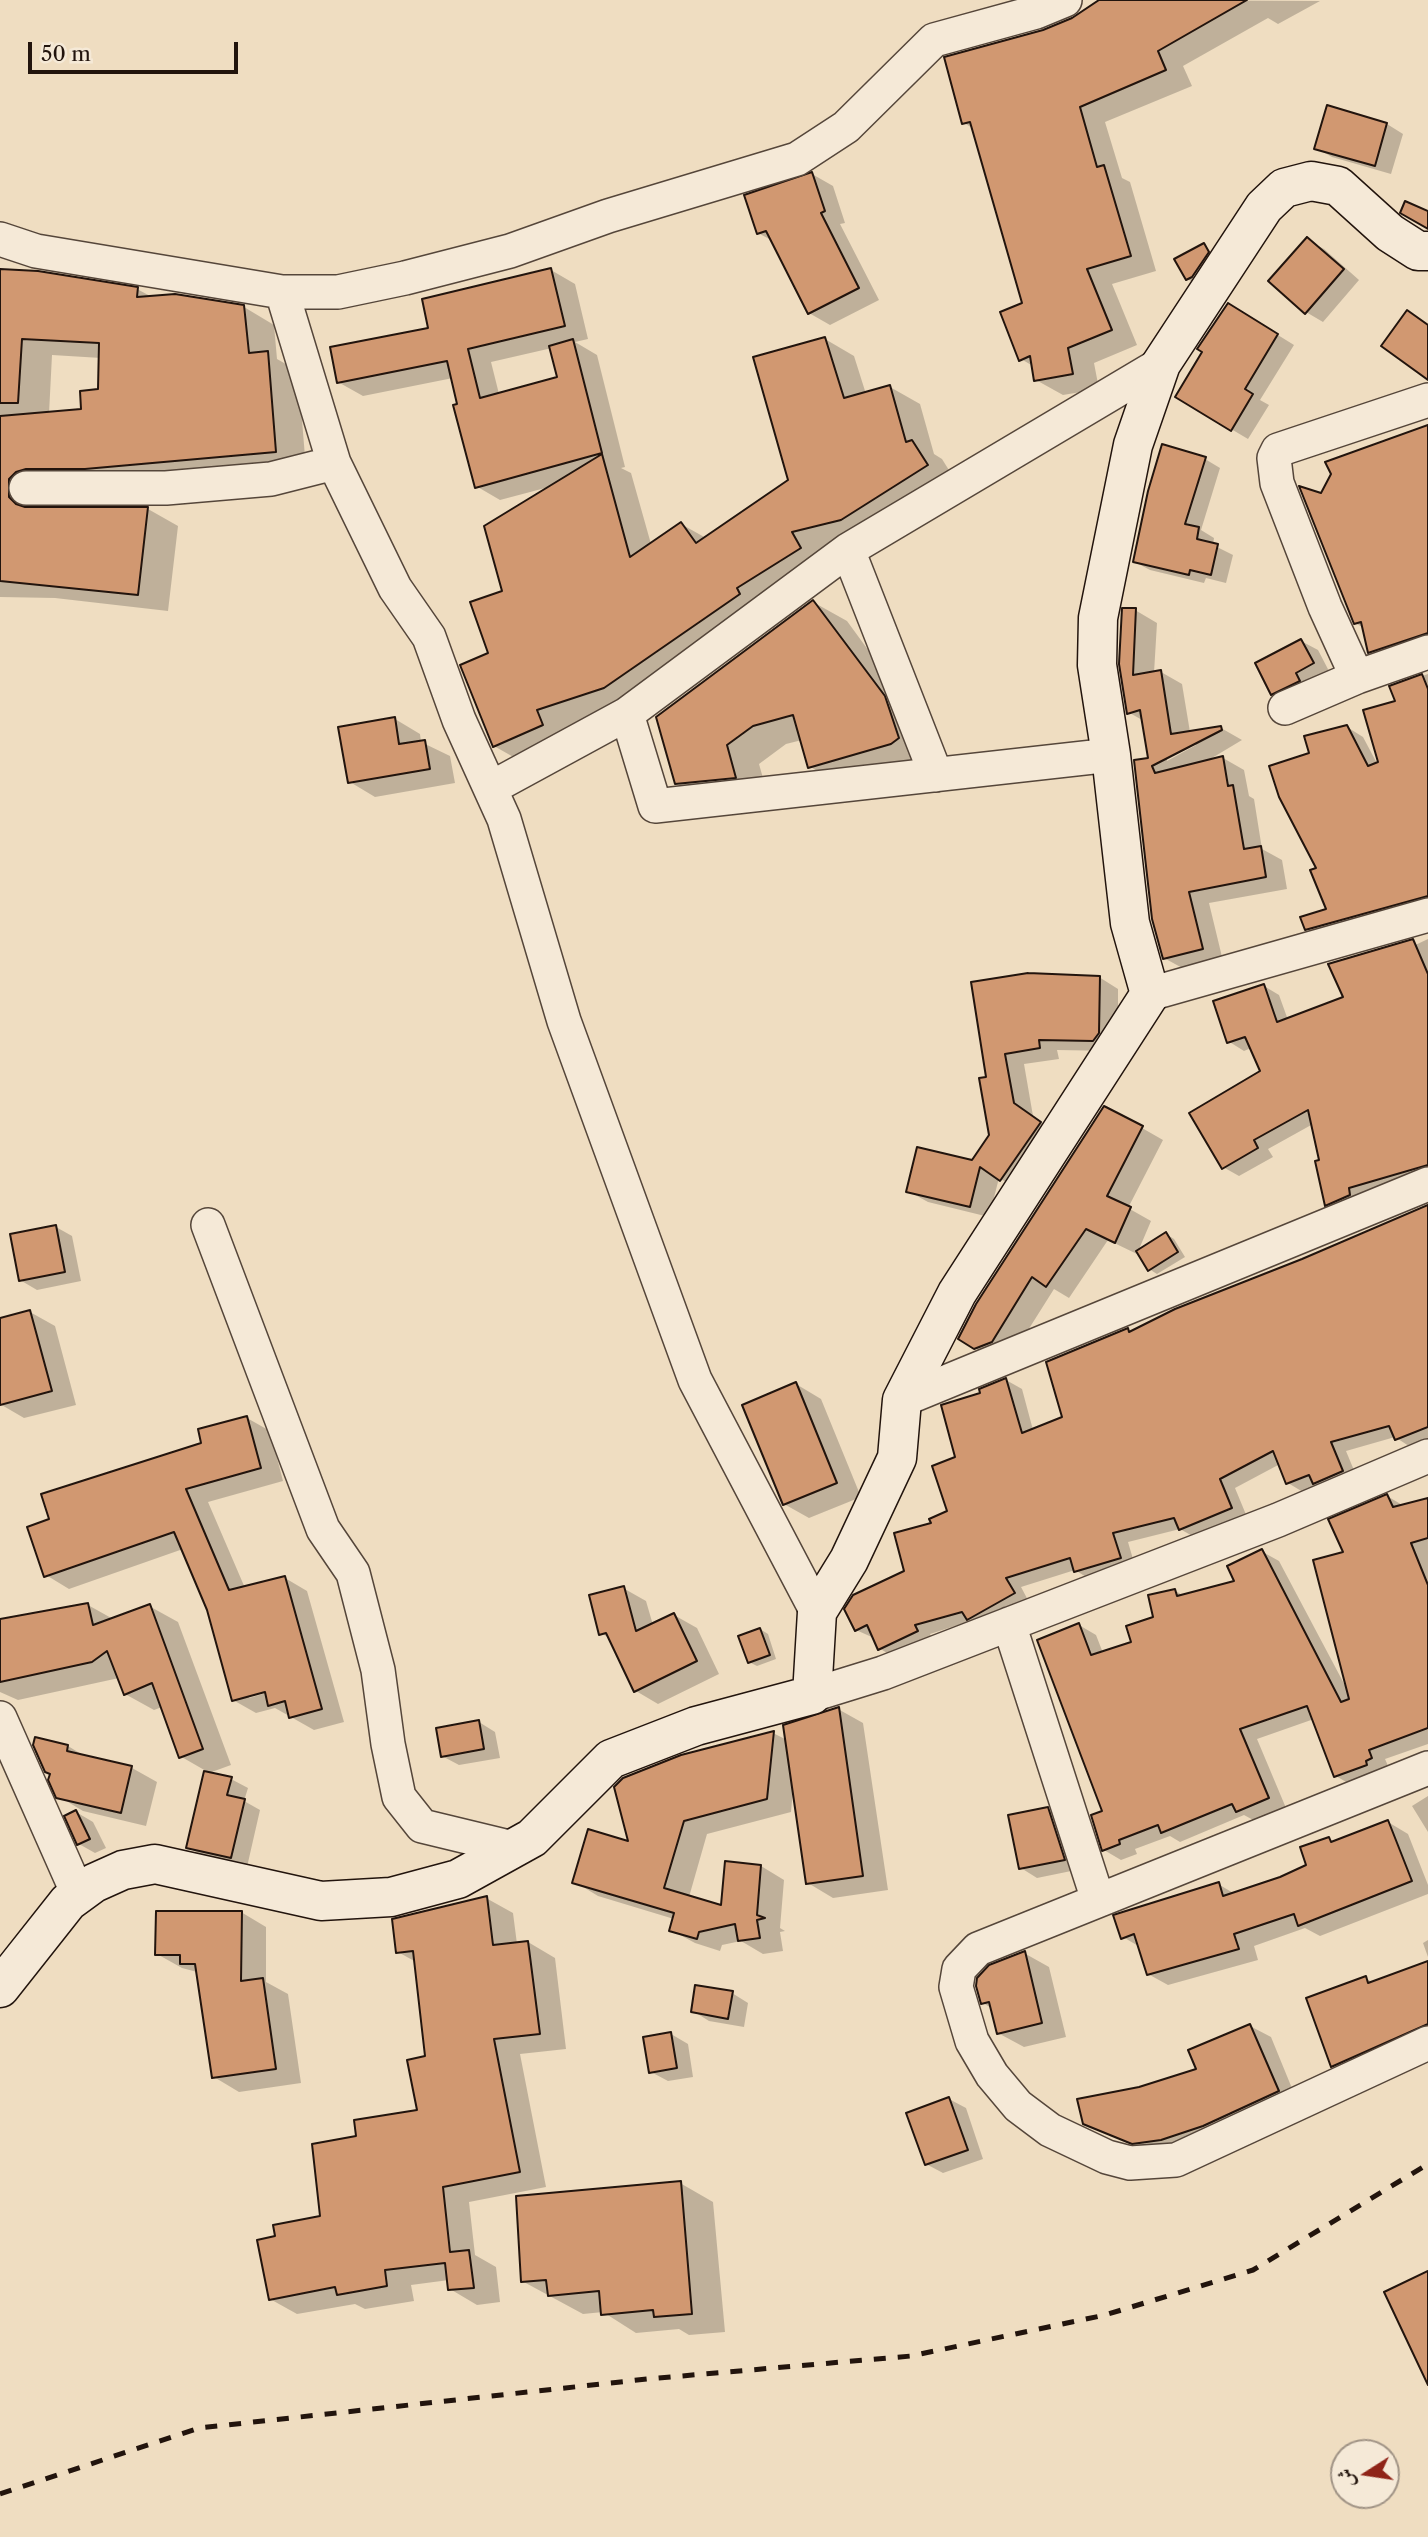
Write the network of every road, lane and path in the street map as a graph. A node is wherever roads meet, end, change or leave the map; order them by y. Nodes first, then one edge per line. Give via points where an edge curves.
1 (1065, 0) edge
2 (0, 239) edge
3 (1428, 251) edge
4 (282, 292) junction
5 (1161, 364) junction
6 (1428, 400) edge
7 (334, 463) junction
8 (26, 488) dead end
9 (848, 550) junction
10 (1428, 652) edge
11 (1357, 677) junction
12 (1285, 708) dead end
13 (627, 713) junction
14 (1111, 755) junction
15 (936, 775) junction
16 (491, 788) junction
17 (1428, 915) edge
18 (1150, 993) junction
19 (1428, 1184) edge
20 (208, 1225) dead end
21 (902, 1400) junction
22 (1428, 1456) edge
23 (817, 1612) junction
24 (1009, 1624) junction
25 (812, 1695) junction
26 (0, 1718) edge
27 (1428, 1768) edge
28 (513, 1849) junction
29 (78, 1894) junction
30 (1098, 1900) junction
31 (0, 1988) edge
32 (1428, 2043) edge

1 - 4 street via 934,40 846,127 797,159 457,265 338,292
2 - 4 street via 36,251
3 - 5 street via 1418,251 1390,233 1338,186 1311,181 1284,188 1264,207
4 - 7 street
5 - 9 street
5 - 14 street via 1133,445 1098,618 1097,665
6 - 11 street via 1278,450 1274,458 1277,483
7 - 8 street via 271,479 166,488
7 - 16 street via 395,588 429,637 459,720
9 - 13 street
9 - 15 street
10 - 11 street
11 - 12 street
13 - 15 street via 655,806
13 - 16 street
14 - 15 street
14 - 18 street via 1130,923
16 - 23 street via 505,819 564,1021 695,1380
17 - 18 street
18 - 21 street via 957,1293
19 - 21 street
20 - 28 street via 323,1529 353,1573 378,1670 399,1797 422,1826
21 - 23 street via 897,1458 849,1560
22 - 24 street via 1278,1520
23 - 25 street
24 - 25 street
24 - 30 street
25 - 28 street via 696,1726 611,1759 532,1838
26 - 29 street
27 - 30 street
28 - 29 street via 458,1879 391,1897 321,1901 155,1864 123,1870
29 - 31 street
30 - 32 street via 978,1949 959,1969 956,1987 972,2040 992,2076 1018,2106 1050,2130 1107,2157 1130,2163 1176,2160

